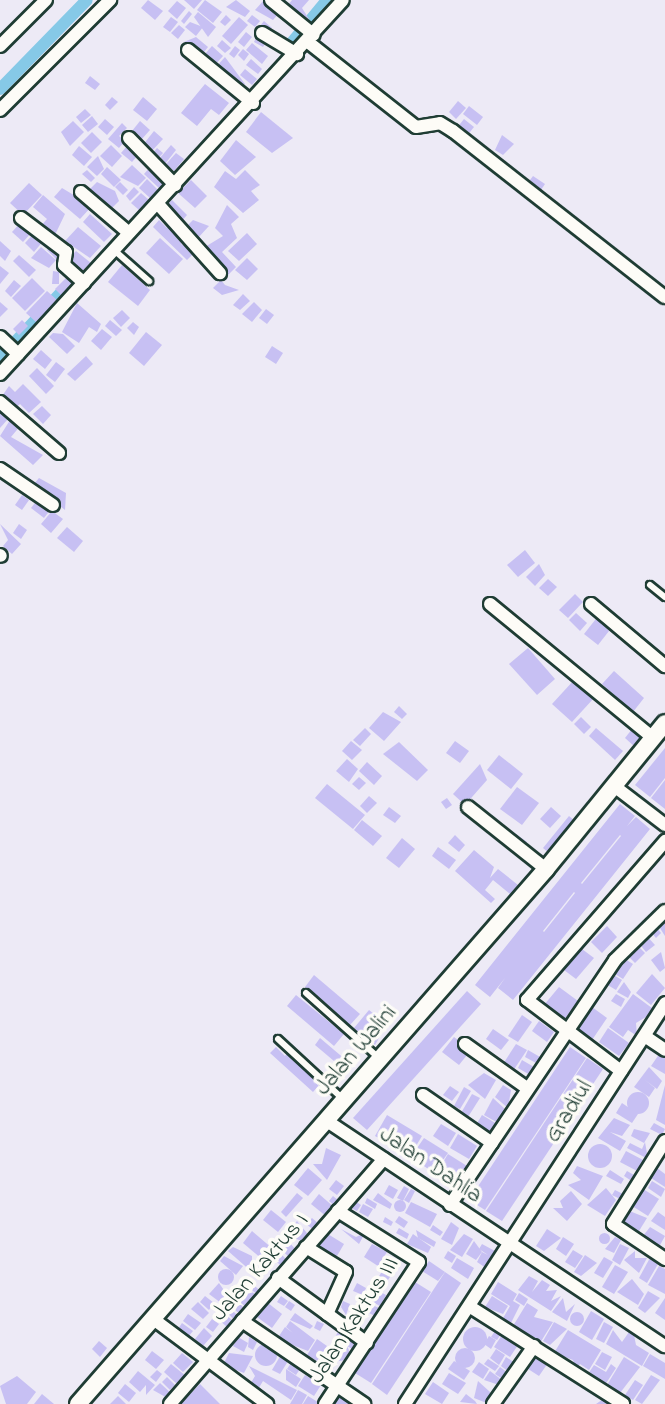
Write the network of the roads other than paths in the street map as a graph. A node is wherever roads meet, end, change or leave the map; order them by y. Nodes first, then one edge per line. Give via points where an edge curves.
1 (46, 0) edge
2 (110, 0) edge
3 (271, 0) edge
4 (343, 0) edge
5 (262, 33) dead end
6 (309, 34) junction
7 (0, 46) edge
8 (188, 50) dead end
9 (293, 50) junction
10 (249, 100) junction
11 (0, 110) edge
12 (130, 138) dead end
13 (171, 182) junction
14 (81, 192) dead end
15 (158, 204) junction
16 (21, 218) dead end
17 (127, 231) junction
18 (114, 250) junction
19 (220, 274) dead end
20 (80, 280) junction
21 (149, 281) dead end
22 (665, 297) edge
23 (0, 337) edge
24 (15, 351) junction
25 (0, 374) edge
26 (0, 402) edge
27 (59, 453) dead end
28 (3, 477) edge
29 (53, 505) dead end
30 (650, 585) dead end
31 (665, 597) edge
32 (490, 604) dead end
33 (591, 604) dead end
34 (665, 666) edge
35 (665, 723) edge
36 (653, 738) junction
37 (614, 786) junction
38 (468, 807) dead end
39 (665, 825) edge
40 (665, 841) edge
41 (547, 869) junction
42 (665, 911) edge
43 (306, 993) dead end
44 (665, 1003) edge
45 (565, 1033) junction
46 (646, 1037) junction
47 (278, 1039) dead end
48 (465, 1044) dead end
49 (665, 1050) edge
50 (380, 1059) junction
51 (621, 1071) junction
52 (528, 1089) junction
53 (424, 1095) dead end
54 (343, 1099) junction
55 (327, 1121) junction
56 (665, 1141) edge
57 (492, 1143) junction
58 (384, 1159) junction
59 (450, 1205) junction
60 (338, 1211) junction
61 (511, 1245) junction
62 (306, 1247) junction
63 (663, 1252) edge
64 (278, 1278) junction
65 (472, 1308) junction
66 (327, 1314) junction
67 (156, 1321) junction
68 (242, 1321) junction
69 (367, 1343) junction
70 (534, 1346) junction
71 (665, 1346) edge
72 (207, 1363) junction
73 (337, 1385) junction
74 (78, 1404) edge
75 (170, 1404) edge
76 (266, 1404) edge
77 (325, 1404) edge
78 (364, 1404) edge
79 (405, 1404) edge
80 (493, 1404) edge
81 (623, 1404) edge

1 - 7 street
2 - 11 street
3 - 6 street
4 - 6 street
5 - 9 street
6 - 9 street
6 - 22 street via 416,127 440,123 453,131
8 - 10 street
9 - 10 street
10 - 13 street
12 - 13 street
13 - 15 street
14 - 17 street
15 - 17 street
15 - 19 street
16 - 20 street via 66,252 64,265
17 - 18 street
18 - 20 street
18 - 21 lane
20 - 24 street
23 - 24 street
24 - 25 street
26 - 27 street
28 - 29 street
30 - 31 lane
32 - 36 street
33 - 34 street
35 - 36 street, Jalan Walini
36 - 37 street, Jalan Walini
37 - 39 street
37 - 41 street, Jalan Walini
38 - 41 street
40 - 45 street via 527,1000
41 - 50 street, Jalan Walini
42 - 45 street via 632,938
43 - 50 lane
44 - 46 street, Gradiul
45 - 51 street
45 - 52 street
46 - 49 street
46 - 51 street, Gradiul
47 - 54 lane
48 - 52 street
50 - 54 street, Jalan Walini
51 - 61 street, Gradiul
52 - 57 street
53 - 57 street
54 - 55 street, Jalan Walini
55 - 58 street, Jalan Dahlia
55 - 67 street, Jalan Walini
56 - 63 street via 613,1224
57 - 59 street
58 - 59 street, Jalan Dahlia
58 - 60 street, Jalan Kaktus I
59 - 61 street, Jalan Dahlia
60 - 62 street, Jalan Kaktus I
60 - 69 street, Jalan Kaktus III via 418,1260
61 - 65 street, Gradiul
61 - 71 street, Jalan Dahlia
62 - 64 street, Jalan Kaktus I
62 - 66 street via 346,1272
64 - 66 street
64 - 68 street, Jalan Kaktus I
65 - 70 street
65 - 79 street, Gradiul
66 - 69 street
67 - 72 street
67 - 74 street, Jalan Walini
68 - 72 street, Jalan Kaktus I
68 - 73 street
69 - 73 street, Jalan Kaktus III
70 - 80 street
70 - 81 street
72 - 75 street, Jalan Kaktus I
72 - 76 street
73 - 77 street, Jalan Kaktus III
73 - 78 street

